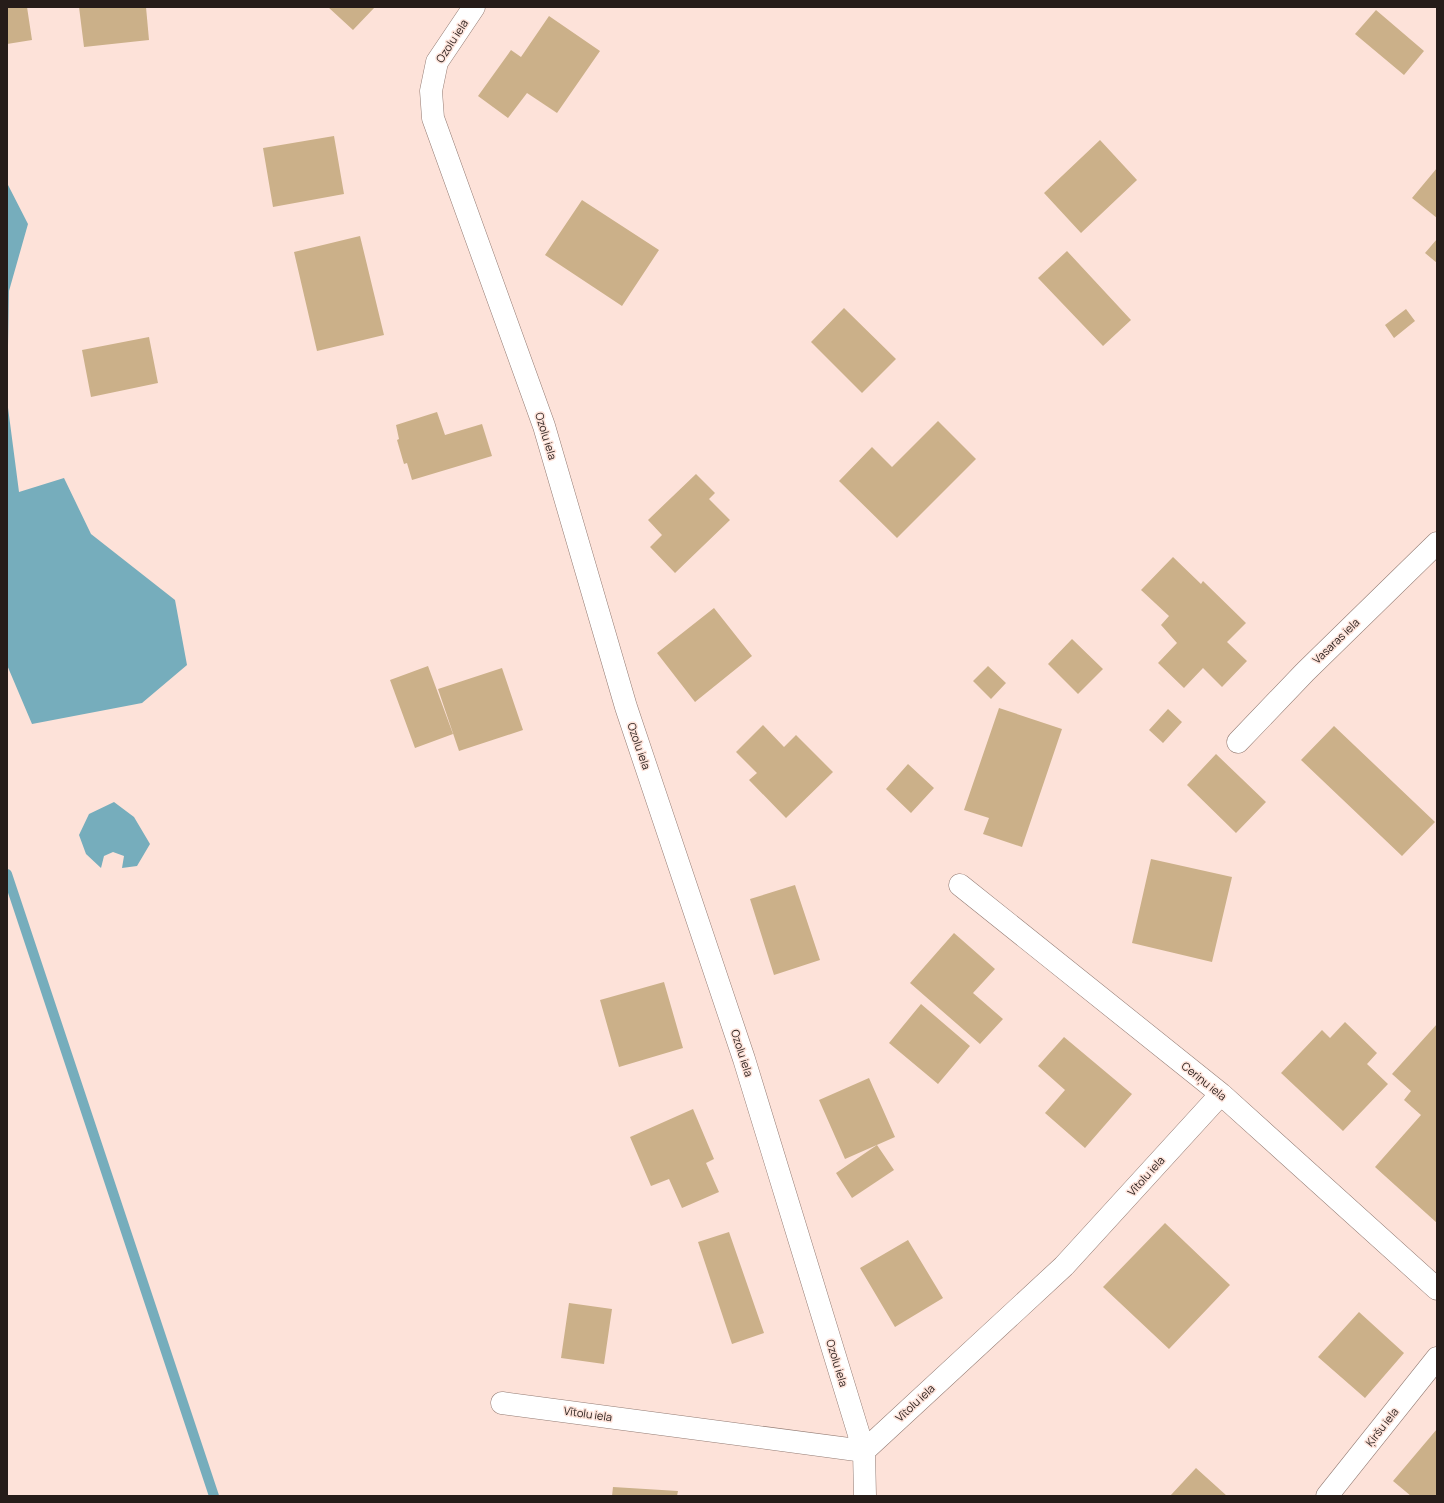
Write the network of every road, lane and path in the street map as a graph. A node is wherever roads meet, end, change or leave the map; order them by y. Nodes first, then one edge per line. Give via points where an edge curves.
1 (474, 7) edge
2 (1437, 543) edge
3 (1238, 742) dead end
4 (960, 885) dead end
5 (1220, 1094) junction
6 (1437, 1289) edge
7 (1437, 1358) edge
8 (502, 1403) dead end
9 (864, 1451) junction
10 (865, 1496) edge
11 (1327, 1496) edge

1 - 9 street, Ozolu iela via 437,62 431,91 433,118 544,426 626,707 744,1059
2 - 3 street, Vasaras iela via 1305,672
4 - 5 street, Ceriņu iela
5 - 6 street, Ceriņu iela
5 - 9 street, Vītolu iela via 1064,1266
7 - 11 street, Ķiršu iela
8 - 9 street, Vītolu iela
9 - 10 street, Ozolu iela

